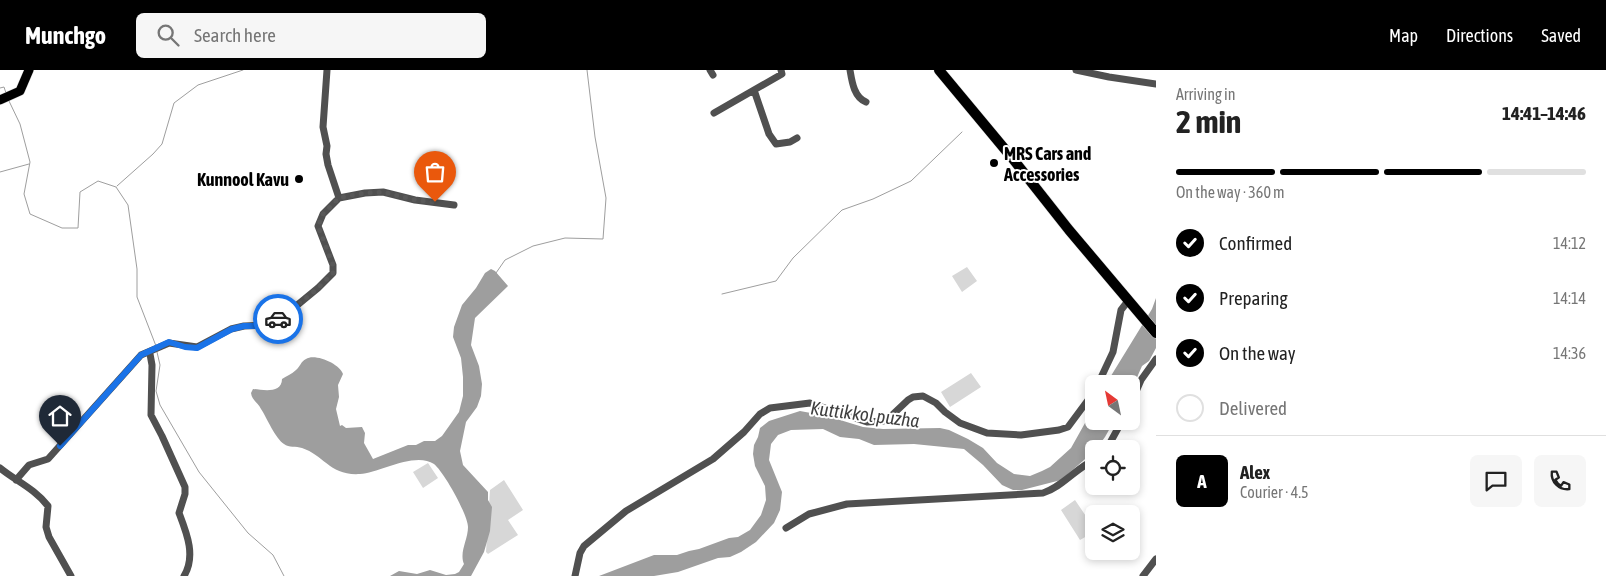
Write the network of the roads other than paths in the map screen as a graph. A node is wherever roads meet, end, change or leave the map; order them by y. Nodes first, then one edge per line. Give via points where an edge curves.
1 (30, 70) edge
2 (328, 70) edge
3 (790, 70) edge
4 (850, 70) edge
5 (938, 70) edge
6 (1076, 70) edge
7 (782, 72) edge
8 (1156, 84) edge
9 (754, 90) junction
10 (5, 98) edge
11 (866, 102) dead end
12 (714, 113) dead end
13 (797, 138) dead end
14 (339, 198) junction
15 (454, 205) dead end
16 (1130, 304) junction
17 (1156, 333) edge
18 (150, 352) junction
19 (1156, 359) edge
20 (1102, 375) edge
21 (1140, 382) edge
22 (1085, 404) edge
23 (1085, 465) edge
24 (0, 468) edge
25 (16, 480) junction
26 (786, 528) dead end
27 (1156, 559) edge
28 (71, 576) edge
29 (184, 576) edge
30 (575, 576) edge
31 (1143, 576) edge

1 - 10 main road via 20,91
2 - 14 street via 323,127 328,165
3 - 7 street
4 - 11 street via 858,95
5 - 16 highway
6 - 8 street
7 - 9 street
9 - 12 street
9 - 13 street via 769,134 776,144
14 - 15 street via 383,192
14 - 18 street via 323,214 318,226 333,273 284,316 266,326 232,329 197,348 169,342
16 - 17 highway
16 - 20 street via 1121,310 1113,352
18 - 25 street via 141,355 48,459 29,465
18 - 29 street via 151,415 185,487 179,514 188,534 190,556
19 - 21 street
22 - 30 street via 1068,427 1021,435 987,433 960,423 923,396 913,397 889,418 867,422 810,403 770,408 713,459 626,511 584,546
23 - 26 street via 1043,493 847,504 809,514
24 - 25 street
25 - 28 street via 39,494 48,506 46,526 49,537
27 - 31 street

